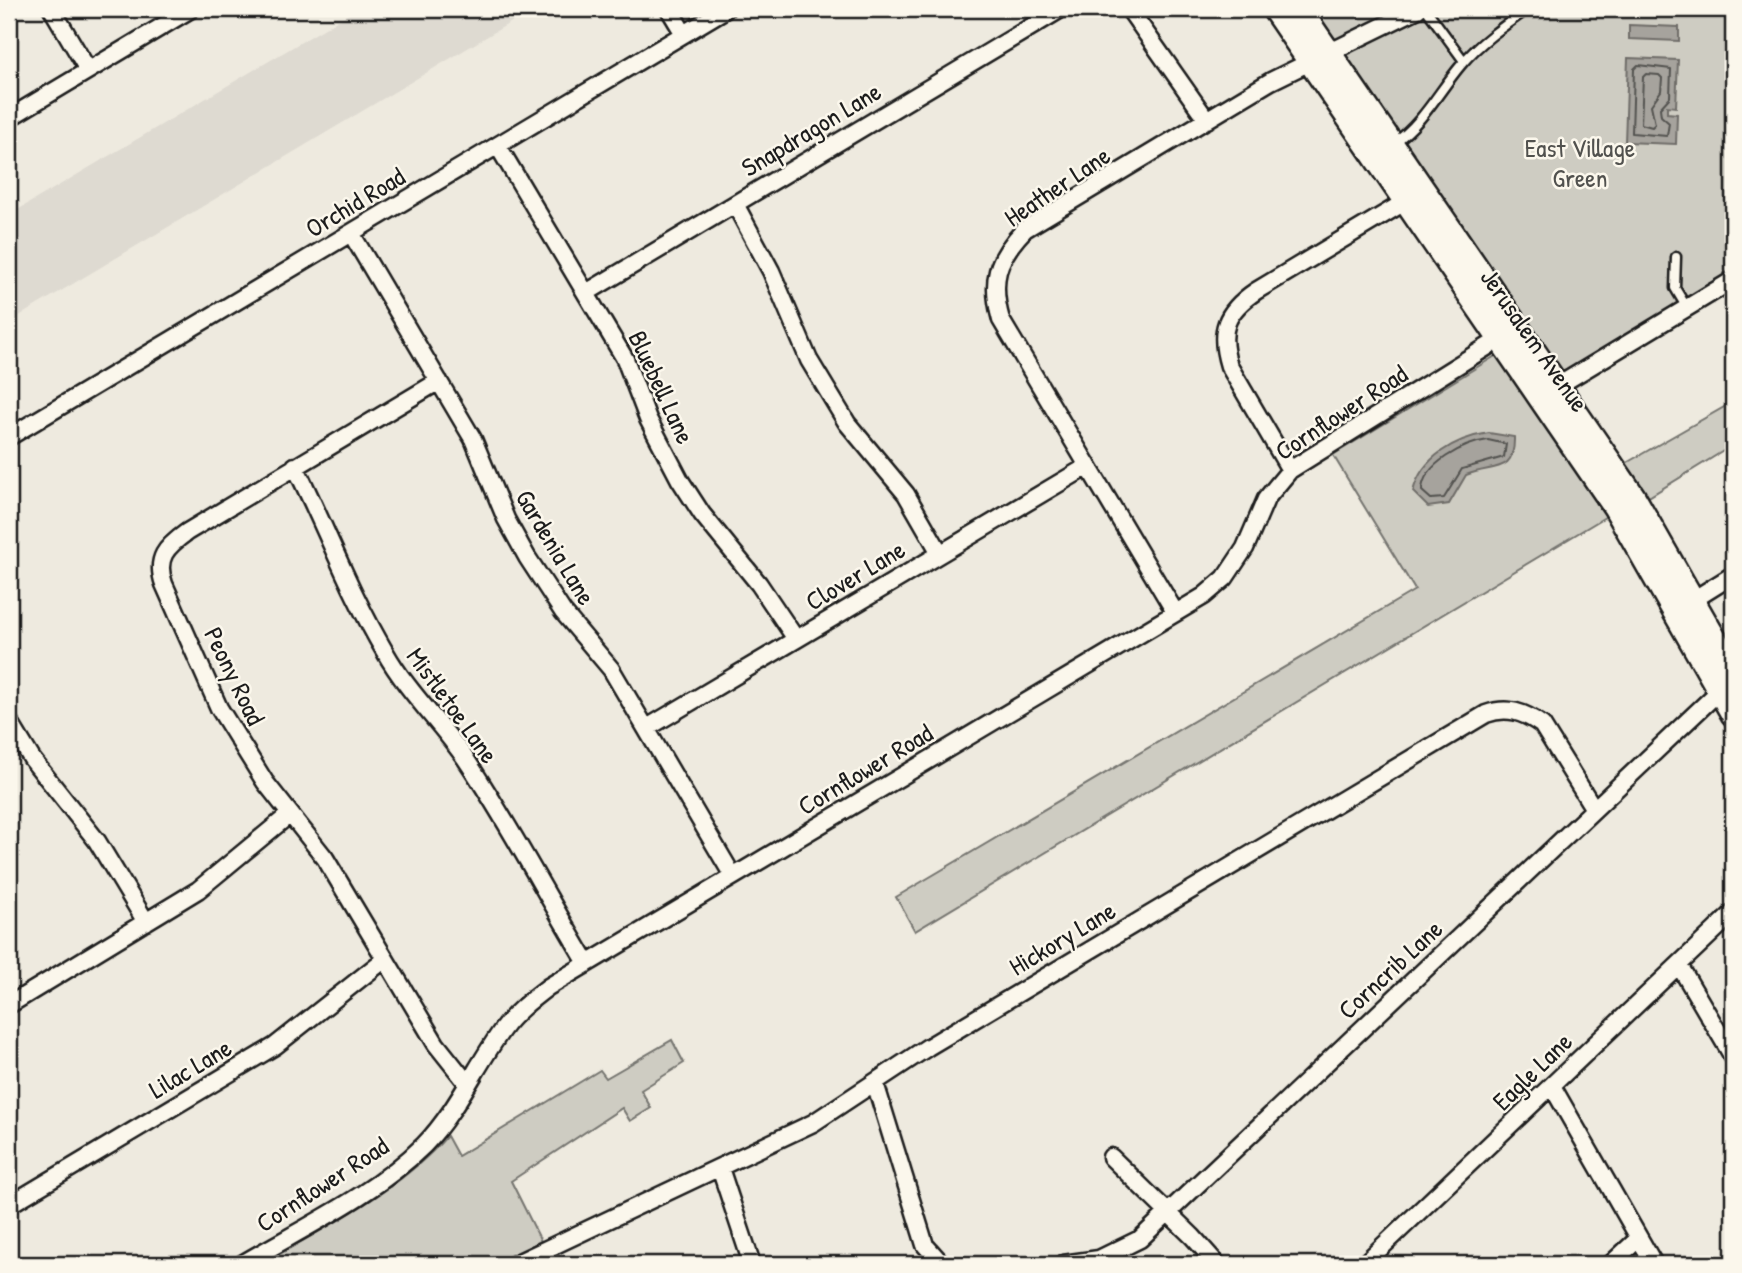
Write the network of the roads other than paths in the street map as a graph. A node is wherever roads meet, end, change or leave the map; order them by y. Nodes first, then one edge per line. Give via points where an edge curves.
1 (52, 9) edge
2 (191, 9) edge
3 (669, 9) edge
4 (726, 9) edge
5 (1061, 9) edge
6 (1129, 9) edge
7 (1274, 9) edge
8 (1299, 9) edge
9 (1418, 9) edge
10 (1426, 9) edge
11 (1528, 9) edge
12 (684, 34) junction
13 (1320, 57) junction
14 (1464, 61) junction
15 (88, 70) junction
16 (9, 118) edge
17 (1207, 120) junction
18 (498, 146) junction
19 (1384, 150) junction
20 (1425, 190) junction
21 (1405, 202) junction
22 (735, 204) junction
23 (351, 233) junction
24 (1676, 257) dead end
25 (1733, 280) edge
26 (586, 293) junction
27 (1687, 308) junction
28 (1519, 327) junction
29 (1499, 340) junction
30 (439, 381) junction
31 (1549, 391) junction
32 (9, 437) edge
33 (295, 466) junction
34 (1088, 466) junction
35 (1290, 470) junction
36 (940, 553) junction
37 (1733, 575) edge
38 (1684, 606) junction
39 (1175, 612) junction
40 (796, 639) junction
41 (1729, 680) edge
42 (1733, 714) edge
43 (9, 721) edge
44 (647, 728) junction
45 (1594, 809) junction
46 (290, 814) junction
47 (733, 876) junction
48 (1733, 913) edge
49 (146, 922) junction
50 (385, 959) junction
51 (587, 963) junction
52 (1679, 965) junction
53 (9, 1005) edge
54 (1733, 1057) edge
55 (467, 1083) junction
56 (875, 1083) junction
57 (1552, 1086) junction
58 (1111, 1157) dead end
59 (720, 1168) junction
60 (9, 1205) edge
61 (1167, 1214) junction
62 (1639, 1238) junction
63 (242, 1264) edge
64 (515, 1264) edge
65 (752, 1264) edge
66 (942, 1264) edge
67 (1063, 1264) edge
68 (1217, 1264) edge
69 (1364, 1264) edge
70 (1611, 1264) edge
71 (1654, 1264) edge

1 - 15 street
2 - 15 street
3 - 12 street
4 - 12 street, Orchid Road
5 - 22 street, Snapdragon Lane
6 - 17 street
7 - 13 main road, Jerusalem Avenue
8 - 13 main road, Jerusalem Avenue
9 - 13 street
10 - 14 lane
11 - 14 lane
12 - 18 street, Orchid Road
13 - 17 street, Heather Lane
13 - 19 main road, Jerusalem Avenue
14 - 19 lane via 1410,132
15 - 16 street
17 - 34 street, Heather Lane via 1025,229 1010,244 996,272 994,295 1001,320
18 - 23 street, Orchid Road
18 - 26 street, Bluebell Lane
19 - 20 main road, Jerusalem Avenue
19 - 21 main road, Jerusalem Avenue
20 - 21 street
20 - 28 main road, Jerusalem Avenue
21 - 29 main road, Jerusalem Avenue
21 - 35 street via 1256,291 1237,304 1226,323 1224,349 1229,366
22 - 26 street, Snapdragon Lane
22 - 36 street via 771,271 808,360 847,423 905,494
23 - 30 street, Gardenia Lane
23 - 32 street, Orchid Road
24 - 27 lane via 1675,288
25 - 27 street
26 - 40 street, Bluebell Lane via 625,359 648,419 680,480
27 - 31 street
28 - 29 street, Cornflower Road
28 - 31 main road, Jerusalem Avenue
29 - 31 main road, Jerusalem Avenue
29 - 35 street, Cornflower Road
30 - 33 street, Peony Road
30 - 44 street, Gardenia Lane via 473,439 527,557 563,612 611,669
31 - 38 main road, Jerusalem Avenue via 1615,507
33 - 46 street, Peony Road via 187,531 164,551 159,564 219,708
33 - 51 street, Mistletoe Lane via 354,596 386,654 464,757
34 - 36 street, Clover Lane
34 - 39 street, Heather Lane
35 - 39 street, Cornflower Road via 1266,499 1245,548 1225,578
36 - 40 street, Clover Lane
37 - 38 street
38 - 41 main road, Jerusalem Avenue
39 - 47 street, Cornflower Road
40 - 44 street, Clover Lane
41 - 42 main road, Jerusalem Avenue
41 - 45 street, Corncrib Lane
43 - 49 street via 32,759 97,841
44 - 47 street, Gardenia Lane
45 - 56 street, Hickory Lane via 1542,725 1510,710 1486,713
45 - 61 street, Corncrib Lane
46 - 49 street via 198,890
46 - 50 street, Peony Road via 325,858
47 - 51 street, Cornflower Road
48 - 52 street, Eagle Lane
49 - 53 street
50 - 55 street, Peony Road via 436,1044
50 - 60 street, Lilac Lane via 275,1046
51 - 55 street, Cornflower Road via 524,1005
52 - 54 street
52 - 57 street, Eagle Lane
55 - 63 street, Cornflower Road via 424,1144 387,1177
56 - 59 street, Hickory Lane via 813,1123
56 - 66 street via 925,1245
57 - 62 street
57 - 69 street, Eagle Lane
58 - 61 street
59 - 64 street, Hickory Lane
59 - 65 street
61 - 67 street, Corncrib Lane via 1124,1250
61 - 68 street
62 - 70 street
62 - 71 street

